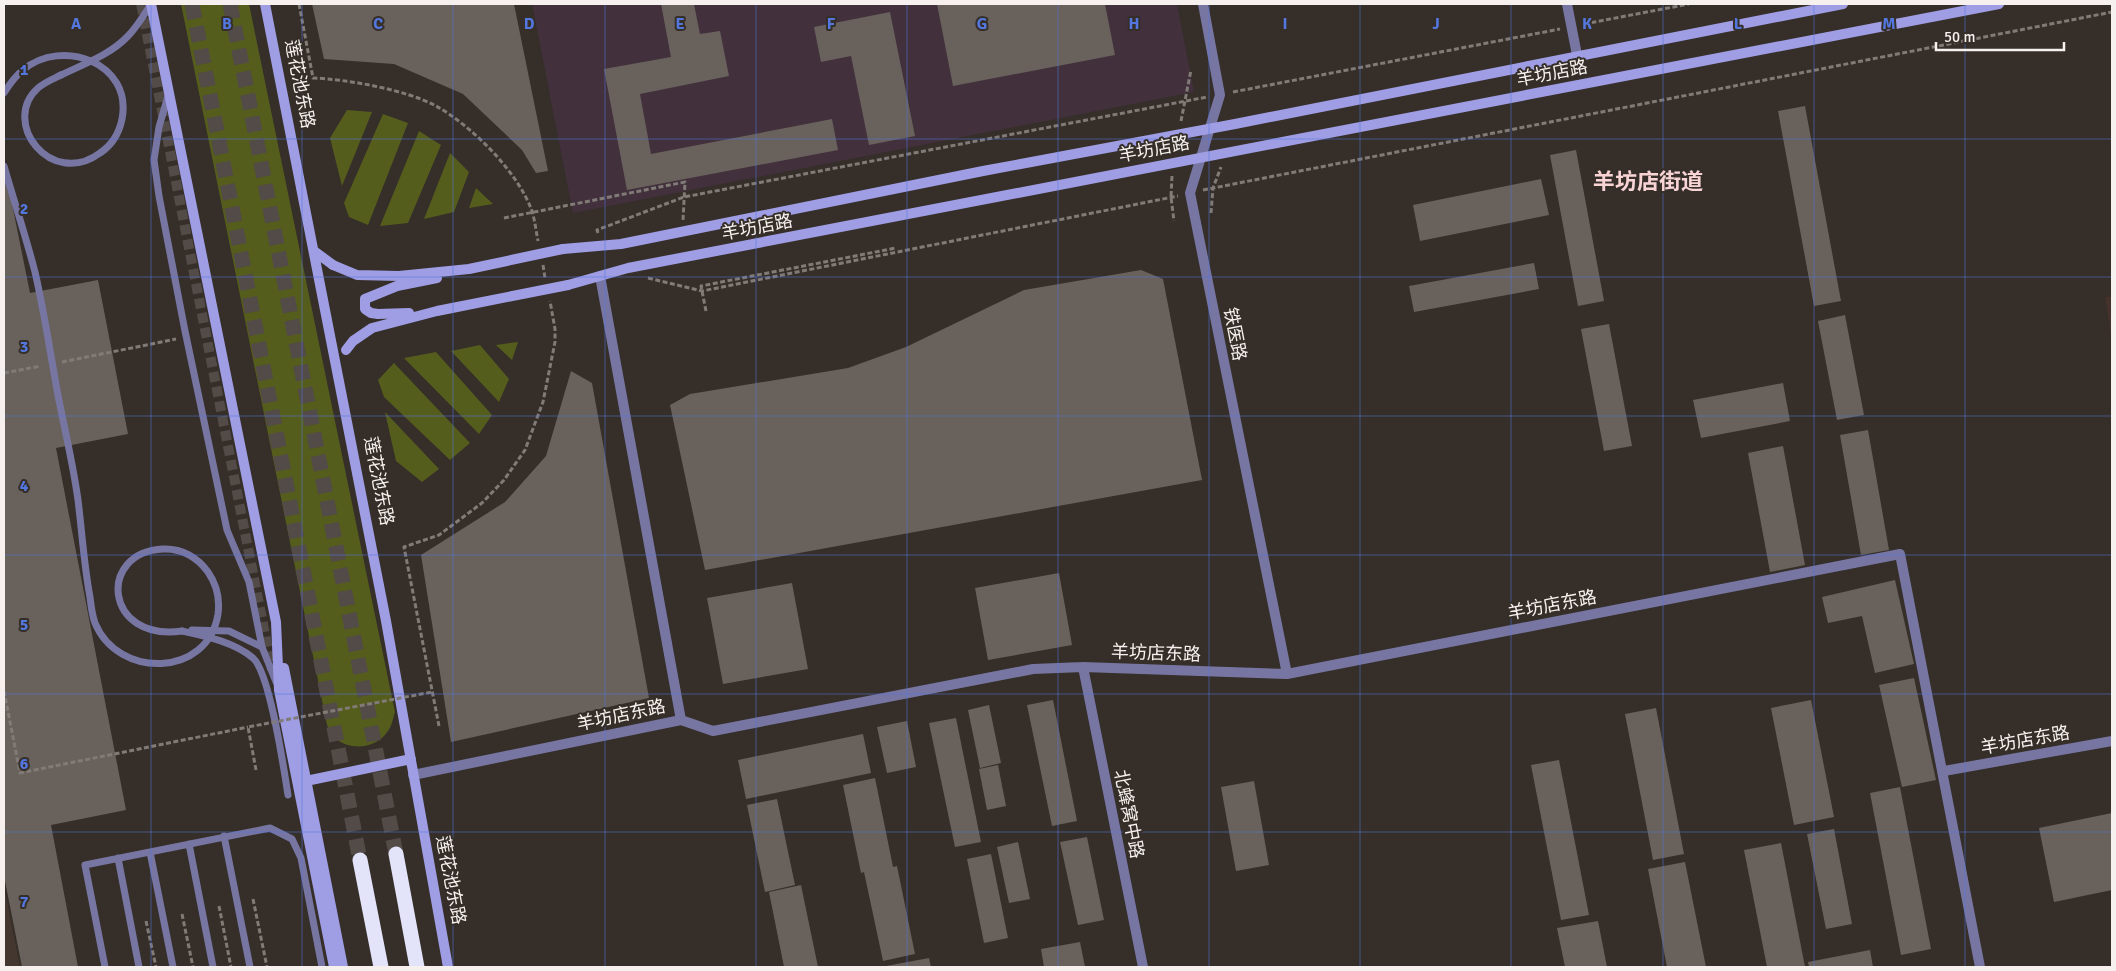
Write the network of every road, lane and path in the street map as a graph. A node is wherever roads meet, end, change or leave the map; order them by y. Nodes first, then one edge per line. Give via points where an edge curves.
1 (151, 4) edge
2 (265, 4) edge
3 (299, 4) edge
4 (1203, 4) edge
5 (1567, 4) edge
6 (1689, 4) edge
7 (1844, 4) edge
8 (1998, 4) edge
9 (2112, 12) edge
10 (1572, 26) junction
11 (1577, 55) junction
12 (4, 93) edge
13 (168, 95) junction
14 (1220, 95) junction
15 (1208, 129) junction
16 (1201, 157) junction
17 (4, 166) edge
18 (1190, 193) junction
19 (684, 197) junction
20 (532, 212) junction
21 (504, 218) dead end
22 (683, 222) dead end
23 (538, 243) dead end
24 (606, 245) junction
25 (896, 248) dead end
26 (314, 252) junction
27 (542, 262) dead end
28 (469, 269) junction
29 (600, 276) junction
30 (646, 278) dead end
31 (546, 282) dead end
32 (702, 292) junction
33 (550, 301) dead end
34 (437, 311) junction
35 (706, 311) dead end
36 (186, 337) junction
37 (62, 362) dead end
38 (42, 366) dead end
39 (338, 368) junction
40 (4, 373) edge
41 (276, 622) junction
42 (182, 631) junction
43 (262, 647) junction
44 (1083, 667) junction
45 (1287, 674) junction
46 (279, 690) junction
47 (4, 691) edge
48 (432, 692) junction
49 (680, 720) junction
50 (439, 726) dead end
51 (248, 727) junction
52 (2112, 741) edge
53 (411, 759) junction
54 (256, 770) dead end
55 (1944, 772) junction
56 (412, 775) junction
57 (306, 781) junction
58 (288, 795) dead end
59 (224, 836) junction
60 (189, 844) junction
61 (150, 852) junction
62 (396, 854) tunnel mouth
63 (118, 858) junction
64 (360, 860) tunnel mouth
65 (253, 898) dead end
66 (219, 906) dead end
67 (182, 914) dead end
68 (146, 920) dead end
69 (105, 967) edge
70 (139, 967) edge
71 (156, 967) edge
72 (173, 967) edge
73 (193, 967) edge
74 (213, 967) edge
75 (231, 967) edge
76 (250, 967) edge
77 (266, 967) edge
78 (322, 967) edge
79 (334, 967) edge
80 (343, 967) edge
81 (381, 967) edge
82 (417, 967) edge
83 (448, 967) edge
84 (1143, 967) edge
85 (1979, 967) edge

1 - 12 lane, bridge via 132,32 115,47 61,75 37,89 30,99 25,120 39,151 56,162 91,160 115,138 122,115 121,96 116,83 101,66 80,56 68,54 47,58 23,69
1 - 13 main road
2 - 26 main road, 莲花池东路
3 - 20 path via 313,78 386,88 434,105 465,125 489,147 521,189
4 - 14 street
5 - 10 street
6 - 10 path
7 - 11 main road, 羊坊店路
8 - 16 main road, 羊坊店路
9 - 18 path
10 - 11 street
10 - 14 path
11 - 15 main road, 羊坊店路
13 - 36 lane via 154,160
13 - 41 main road
14 - 15 street, 铁医路
14 - 19 path
15 - 16 street, 铁医路
15 - 24 main road, 羊坊店路
16 - 18 street, 铁医路
16 - 29 main road, 羊坊店路
17 - 42 lane, bridge via 35,273 78,499 96,624 109,644 142,663 182,660 205,645 217,620 216,586 202,564 188,554 172,549 151,550 133,558 122,571 119,592 121,605 133,622 144,629 168,633
18 - 32 path
18 - 45 street, 铁医路
19 - 20 path via 685,182
19 - 22 path
19 - 24 path via 597,230
20 - 21 path
20 - 23 path
24 - 28 main road, 羊坊店路, bridge via 562,249
25 - 32 path via 701,286
26 - 28 main road, 羊坊店路, bridge via 332,265 357,275 399,276
26 - 39 main road, 莲花池东路
27 - 31 path
28 - 34 main road, bridge via 397,286 365,299 365,309 371,313
29 - 34 main road, 羊坊店路, bridge via 568,286
29 - 49 street
30 - 32 path
32 - 35 path
33 - 48 path via 554,342 543,402 525,450 504,480 482,503 440,535 404,547
34 - 39 main road, 羊坊店路, bridge via 372,328 353,341
36 - 37 path
36 - 43 lane via 227,530 249,582
38 - 40 path
39 - 53 main road, 莲花池东路
41 - 46 main road
41 - 57 main road
42 - 43 lane via 229,631
42 - 58 lane via 207,636 254,659 265,681
43 - 46 lane
44 - 45 street, 羊坊店东路
44 - 49 street, 羊坊店东路 via 1034,669 713,731
44 - 84 street, 北蜂窝中路
45 - 55 street, 羊坊店东路 via 1900,554
46 - 79 main road
47 - 51 path via 20,773
48 - 50 path
48 - 51 path, bridge
49 - 56 street, 羊坊店东路
51 - 54 path, bridge
52 - 55 street, 羊坊店东路
53 - 56 main road, 莲花池东路
53 - 57 main road
55 - 85 street
56 - 83 main road, 莲花池东路
57 - 80 main road
59 - 60 lane
59 - 76 lane
59 - 78 lane via 270,828 292,839 301,858
60 - 61 lane
60 - 74 lane
61 - 63 lane
61 - 72 lane
62 - 82 highway
63 - 69 lane via 84,865
63 - 70 lane
64 - 81 highway
65 - 77 path
66 - 75 path
67 - 73 path
68 - 71 path

